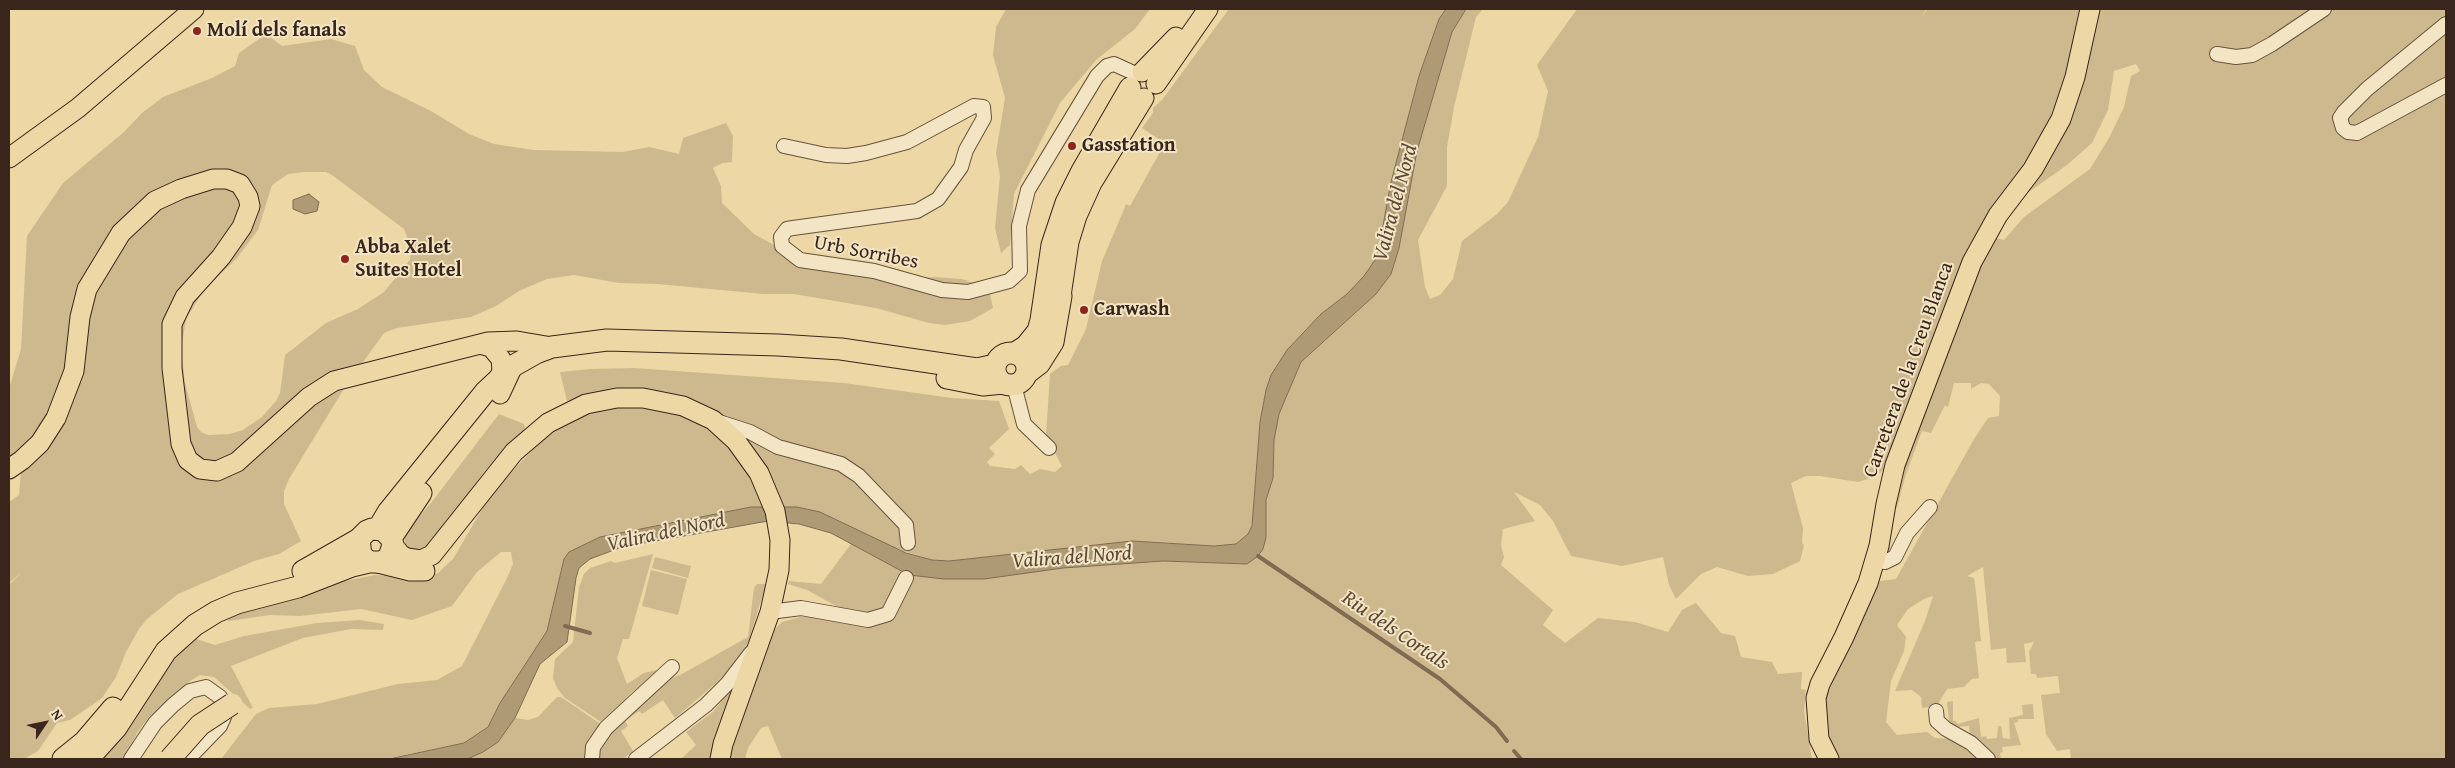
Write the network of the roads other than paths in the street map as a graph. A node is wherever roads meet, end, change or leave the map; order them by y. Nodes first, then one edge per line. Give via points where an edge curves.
1 (194, 9) edge
2 (1196, 9) edge
3 (1208, 9) edge
4 (2090, 9) edge
5 (2324, 9) edge
6 (2446, 24) edge
7 (2217, 54) dead end
8 (1142, 83) junction
9 (2446, 86) edge
10 (784, 146) dead end
11 (9, 158) edge
12 (1061, 296) joint
13 (486, 343) junction
14 (552, 347) junction
15 (1009, 377) junction
16 (504, 380) junction
17 (713, 420) junction
18 (1049, 448) dead end
19 (9, 469) edge
20 (491, 479) junction
21 (1930, 507) dead end
22 (387, 531) junction
23 (352, 543) junction
24 (908, 543) dead end
25 (1875, 561) junction
26 (374, 562) junction
27 (906, 578) dead end
28 (771, 607) junction
29 (760, 639) junction
30 (672, 667) dead end
31 (232, 704) dead end
32 (1936, 711) dead end
33 (63, 759) edge
34 (88, 759) edge
35 (131, 759) edge
36 (170, 759) edge
37 (188, 759) edge
38 (592, 759) edge
39 (636, 759) edge
40 (720, 759) edge
41 (1829, 759) edge
42 (1988, 759) edge

1 - 11 main road via 78,108
2 - 8 main road
3 - 8 main road
4 - 25 main road, Carretera de la Creu Blanca via 2075,77 2061,119 2033,169 2008,200 1972,262 1895,465
5 - 7 street via 2252,55
6 - 9 street via 2350,106 2340,118 2342,128 2357,133
8 - 10 street, Urb Sorribes via 1114,64 1097,76 1028,190 1019,226 1020,271 1009,281 968,292 942,290 874,271 800,260 782,246 781,237 792,228 917,211 938,199 961,167 966,150 984,118 983,107 974,106 907,142 866,153 826,155
8 - 12 main road via 1077,216 1069,242
8 - 15 highway via 1082,171 1066,203 1052,245 1040,325 1026,346 1015,353 1002,355
12 - 15 highway via 1054,342 1039,364
13 - 14 main road via 517,341
13 - 16 main road via 507,348 510,352
13 - 19 main road via 327,384 285,417 237,462 218,471 200,469 188,460 181,444 172,368 172,324 185,297 221,257 242,227 250,206 240,184 227,179 213,179 155,201 121,233 87,289 74,370 56,418 40,443
14 - 15 highway via 607,340 840,349
14 - 16 highway via 536,353
15 - 16 highway via 983,385 937,374 816,361 632,353 577,355
15 - 18 street via 1024,424
16 - 22 highway via 470,409
17 - 20 main road via 683,406 643,398 595,401 548,423 514,452
17 - 24 street via 750,432 778,447 841,464 859,476 906,525
17 - 28 main road via 736,441 759,473 775,511 780,540 779,570
20 - 22 main road via 432,555 420,560 401,556
20 - 26 main road via 437,566 422,572
21 - 25 street via 1907,533 1895,557 1884,562
22 - 23 highway via 367,531
22 - 26 highway via 389,557
23 - 26 highway via 361,555
23 - 33 highway via 308,569 222,595 176,623 154,646 98,727
25 - 41 main road, Carretera de la Creu Blanca via 1816,698 1819,739
26 - 34 highway via 231,605 195,626 166,651 116,728
27 - 28 street via 888,614 868,620 802,608
28 - 29 main road
29 - 39 street via 741,667 706,705
29 - 40 main road
30 - 38 street via 606,728 593,747
31 - 36 highway, bridge via 200,725
32 - 42 street via 1937,721 1971,743
35 - 37 street via 155,723 173,705 190,691 206,687 220,697 224,704 224,717 220,726

